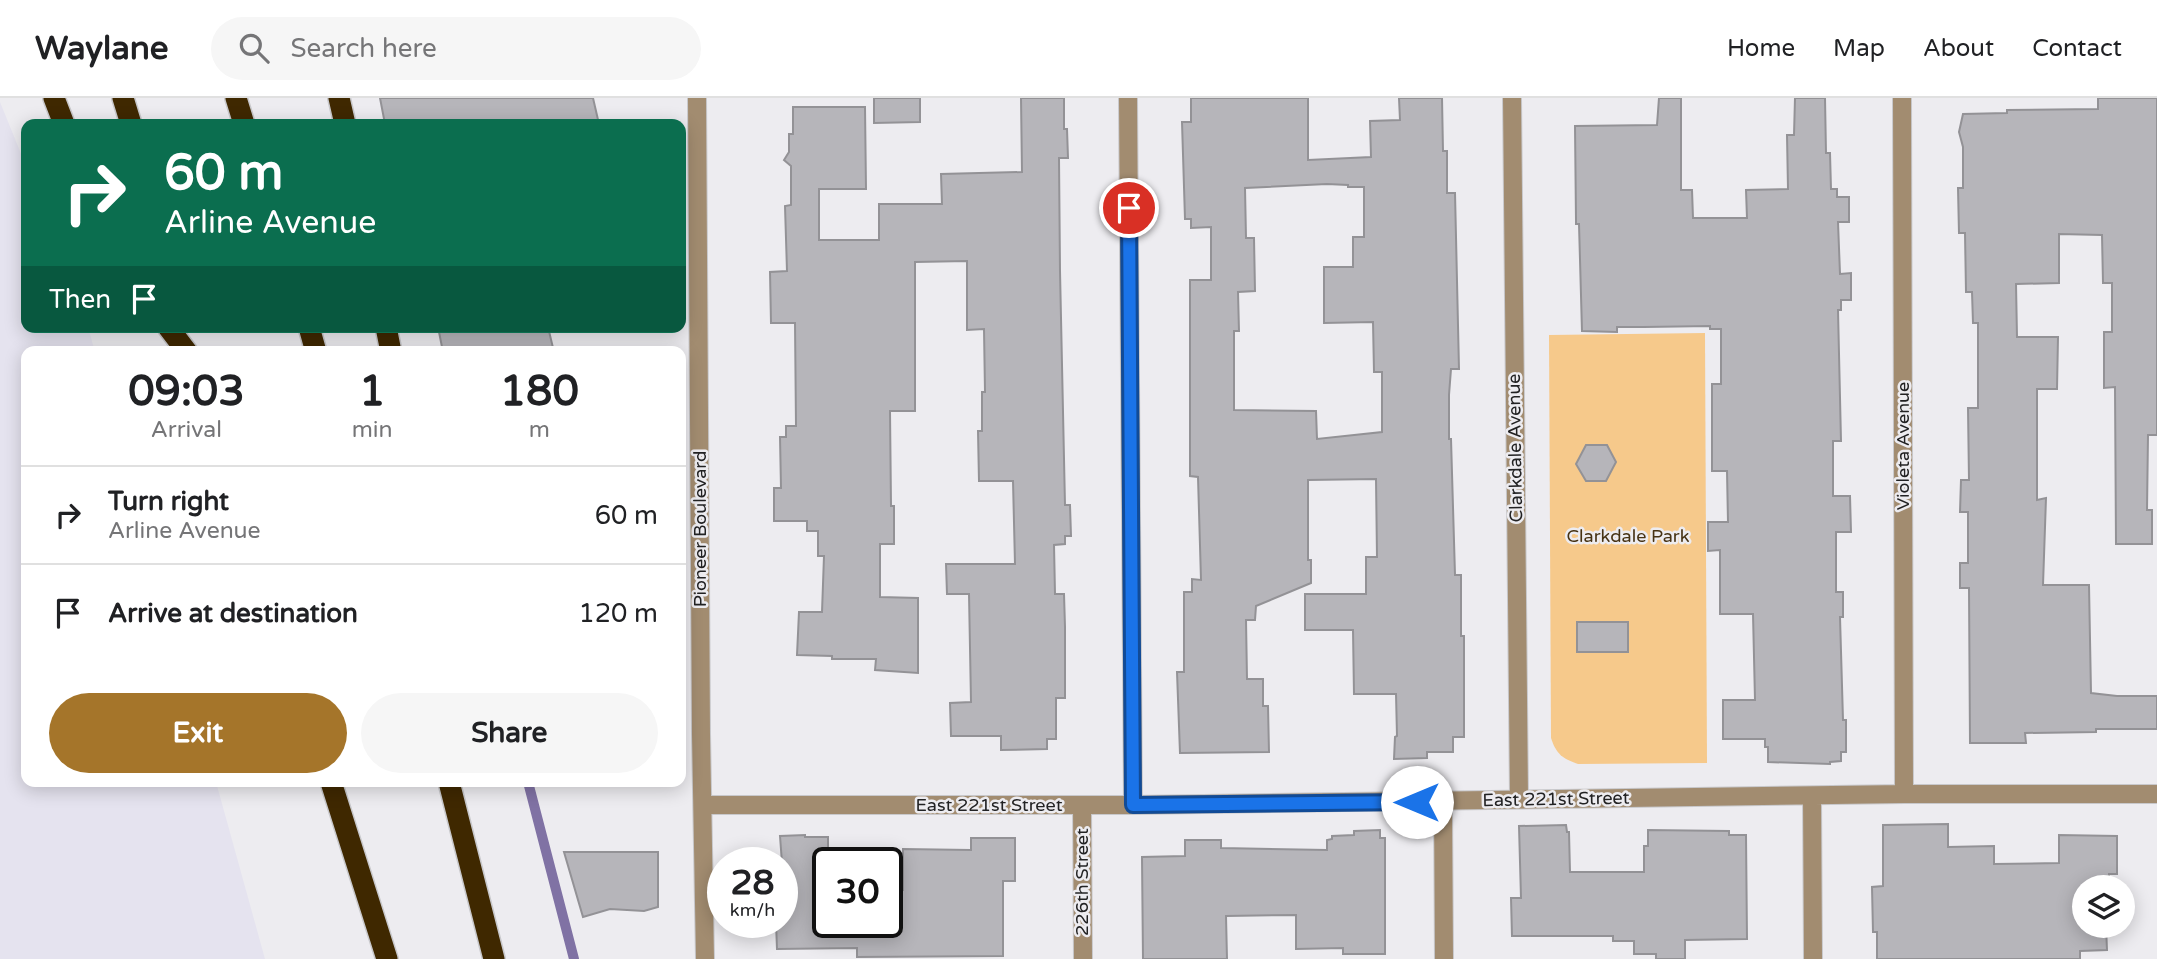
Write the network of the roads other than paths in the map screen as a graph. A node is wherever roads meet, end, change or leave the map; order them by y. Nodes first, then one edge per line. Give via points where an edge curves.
1 (54, 98) edge
2 (123, 98) edge
3 (236, 98) edge
4 (339, 98) edge
5 (697, 98) edge
6 (1128, 98) edge
7 (1512, 98) edge
8 (1902, 98) edge
9 (62, 119) edge
10 (129, 119) edge
11 (242, 119) edge
12 (344, 119) edge
13 (333, 787) edge
14 (450, 787) edge
15 (1905, 794) junction
16 (2157, 794) edge
17 (1812, 796) junction
18 (1519, 799) junction
19 (1443, 802) junction
20 (704, 805) junction
21 (1082, 805) junction
22 (1133, 805) junction
23 (387, 959) edge
24 (494, 959) edge
25 (705, 959) edge
26 (1083, 959) edge
27 (1444, 959) edge
28 (1813, 959) edge

1 - 9 highway
2 - 10 highway
3 - 11 highway
4 - 12 highway
5 - 20 street, Pioneer Boulevard
6 - 22 street
7 - 18 street, Clarkdale Avenue
8 - 15 street, Violeta Avenue
13 - 23 highway
14 - 24 highway
15 - 16 street, East 221st Street
15 - 17 street, East 221st Street
17 - 18 street, East 221st Street
17 - 28 street
18 - 19 street, East 221st Street
19 - 22 street, East 221st Street
19 - 27 street
20 - 21 street, East 221st Street
20 - 25 street, Pioneer Boulevard
21 - 22 street, East 221st Street
21 - 26 street, 226th Street

